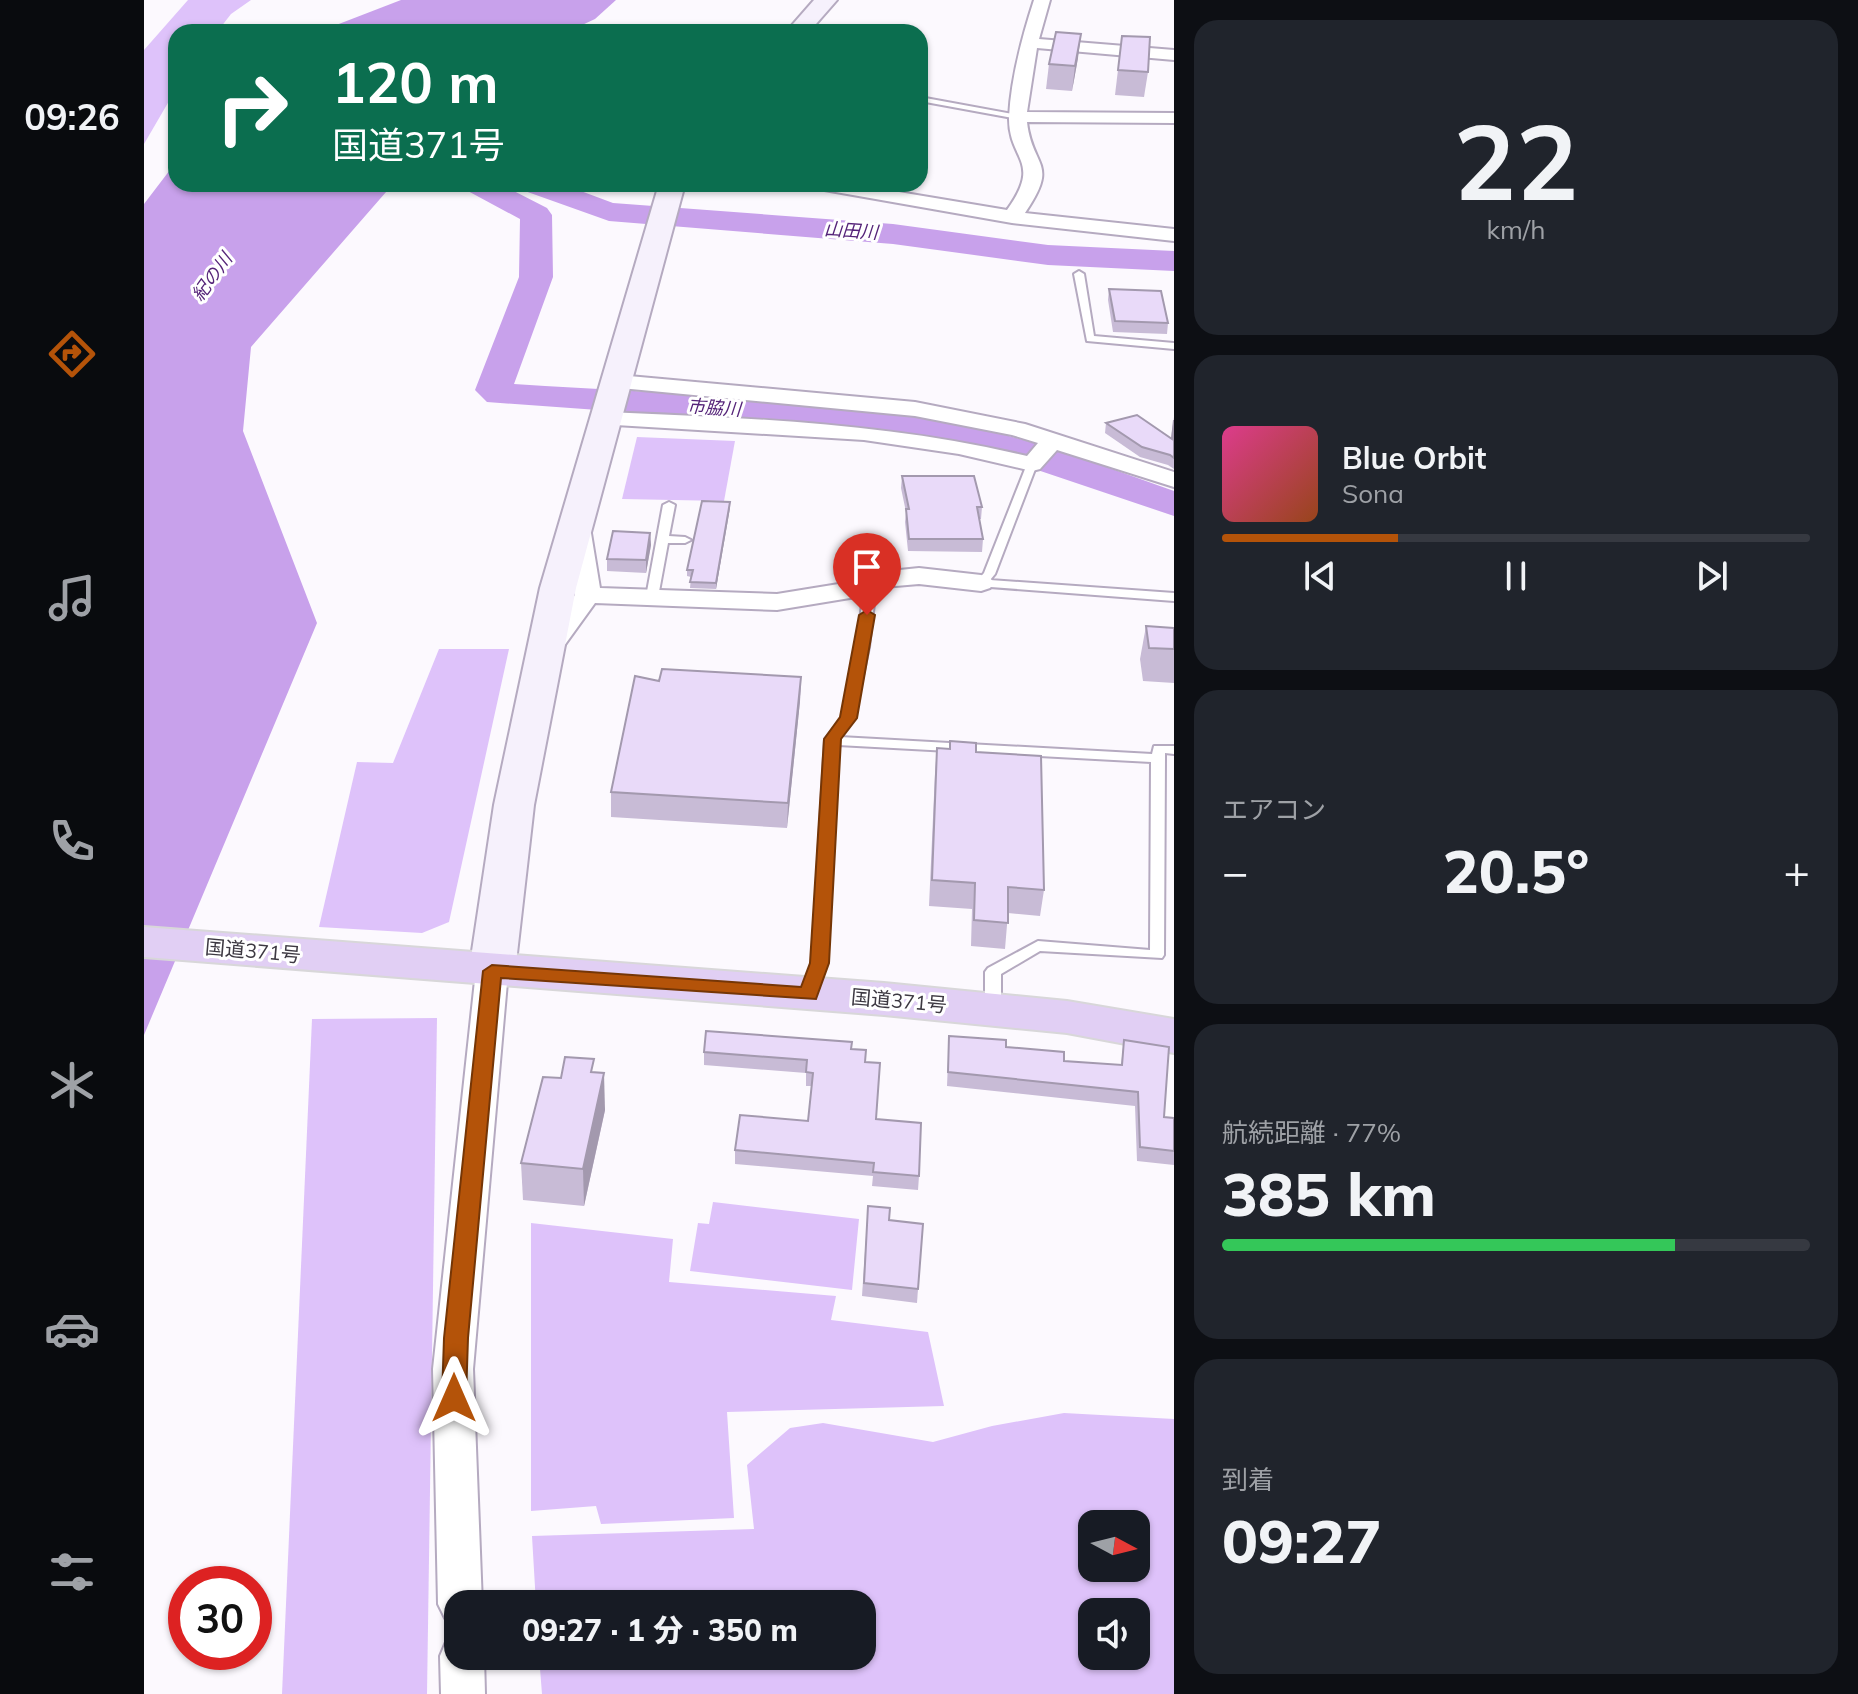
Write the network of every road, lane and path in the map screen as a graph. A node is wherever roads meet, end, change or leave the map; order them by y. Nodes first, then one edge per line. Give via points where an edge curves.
1 (826, 0) edge
2 (1042, 0) edge
3 (804, 24) edge
4 (1032, 44) junction
5 (1174, 55) edge
6 (928, 100) edge
7 (1018, 117) junction
8 (1174, 118) edge
9 (670, 192) edge
10 (866, 192) edge
11 (1012, 217) junction
12 (1174, 235) edge
13 (1079, 274) dead end
14 (1174, 346) edge
15 (618, 382) junction
16 (607, 419) junction
17 (1053, 440) junction
18 (1032, 464) junction
19 (1174, 480) edge
20 (669, 505) dead end
21 (577, 521) junction
22 (662, 539) junction
23 (685, 540) dead end
24 (981, 583) junction
25 (870, 586) junction
26 (588, 595) junction
27 (652, 597) junction
28 (1174, 597) edge
29 (544, 656) junction
30 (832, 741) junction
31 (1174, 750) edge
32 (1158, 758) junction
33 (144, 942) edge
34 (478, 970) junction
35 (809, 994) junction
36 (993, 1010) junction
37 (1174, 1036) edge
38 (460, 1590) edge
39 (462, 1670) edge
40 (463, 1694) edge

1 - 3 street
2 - 4 street
4 - 5 street
4 - 7 street
6 - 7 lane
7 - 8 street
7 - 11 street via 1018,135 1033,162 1032,187
9 - 15 street
10 - 11 street
11 - 12 street
13 - 14 lane via 1090,339
15 - 16 street
15 - 17 street via 915,409
16 - 18 street via 855,432 952,445
16 - 21 street
17 - 18 street
17 - 19 street
18 - 24 lane
20 - 22 lane
21 - 26 street
21 - 29 street
22 - 23 lane
22 - 27 lane
24 - 25 street via 919,576
24 - 28 lane
25 - 27 street via 777,602
25 - 30 lane via 848,718
26 - 27 street
26 - 29 street
29 - 34 street
30 - 32 lane
30 - 35 lane via 819,963
31 - 32 lane via 1159,749
32 - 36 lane via 1157,955 1038,946 993,972
33 - 34 highway, 国道371号
34 - 35 highway, 国道371号
34 - 38 street via 453,1369
35 - 36 highway, 国道371号
36 - 37 highway, 国道371号
39 - 40 street

